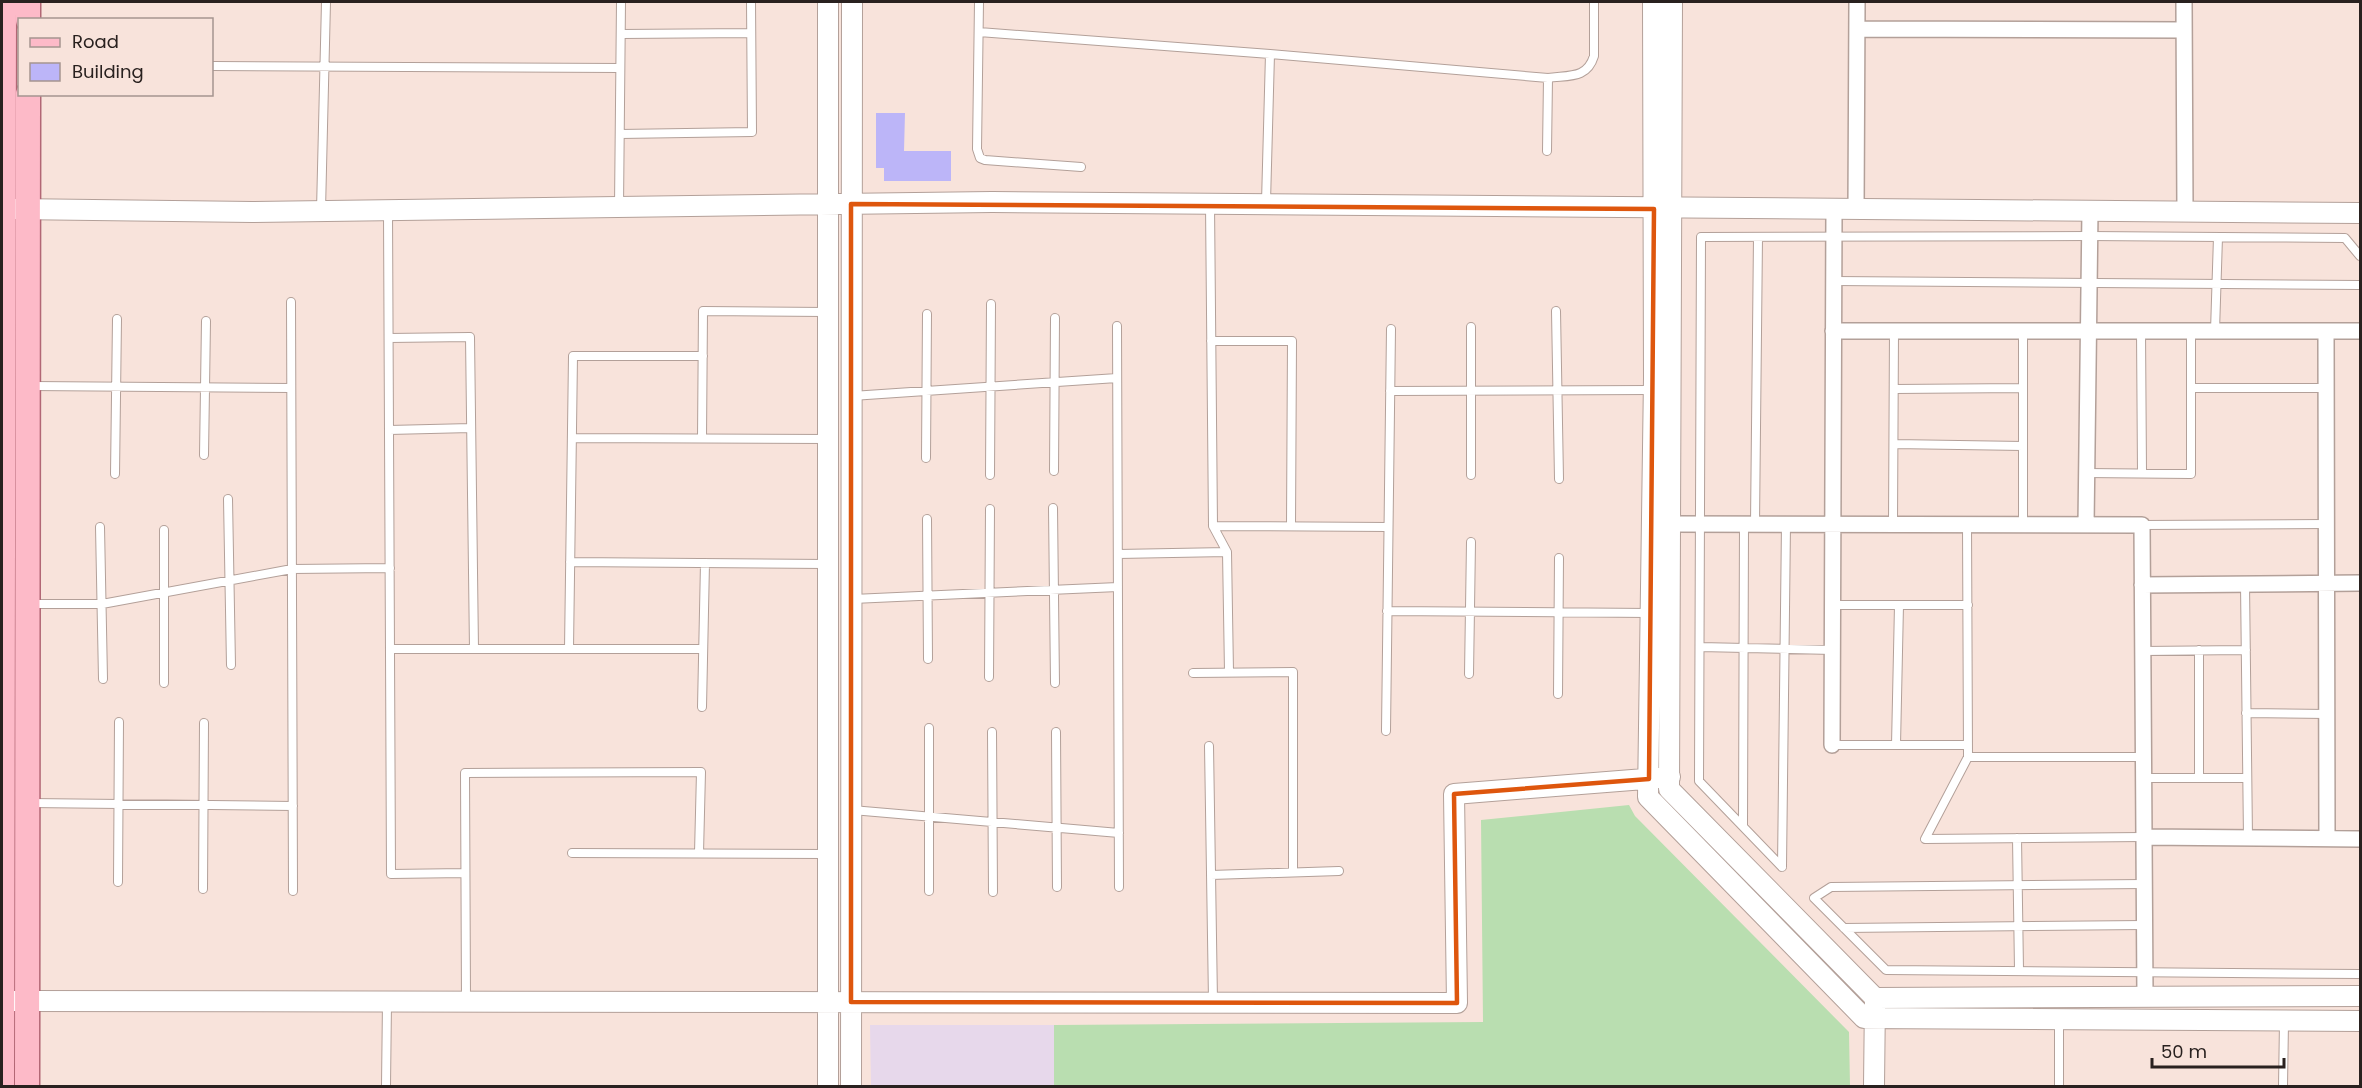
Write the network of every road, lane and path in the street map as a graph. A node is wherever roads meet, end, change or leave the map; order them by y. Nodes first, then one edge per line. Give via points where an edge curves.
1 (4, 2) edge
2 (28, 2) edge
3 (326, 2) edge
4 (621, 2) edge
5 (751, 2) edge
6 (828, 2) edge
7 (852, 2) edge
8 (979, 2) edge
9 (1594, 2) edge
10 (1653, 2) edge
11 (1672, 2) edge
12 (1857, 2) edge
13 (2184, 2) edge
14 (28, 18) edge
15 (1857, 29) junction
16 (2184, 30) junction
17 (979, 32) junction
18 (751, 33) junction
19 (621, 34) junction
20 (1270, 54) junction
21 (213, 66) edge
22 (325, 67) junction
23 (620, 68) junction
24 (1548, 78) junction
25 (28, 96) edge
26 (620, 134) junction
27 (1547, 151) dead end
28 (1081, 167) dead end
29 (828, 204) junction
30 (851, 204) junction
31 (1210, 204) junction
32 (1266, 205) junction
33 (619, 207) junction
34 (3, 209) junction
35 (27, 209) junction
36 (1663, 209) junction
37 (388, 210) junction
38 (1834, 210) junction
39 (1856, 210) junction
40 (321, 211) junction
41 (2090, 211) junction
42 (2185, 212) junction
43 (2361, 213) edge
44 (2089, 236) junction
45 (1758, 237) junction
46 (1834, 237) junction
47 (2218, 237) junction
48 (2361, 256) edge
49 (1834, 281) junction
50 (2089, 283) junction
51 (2217, 284) junction
52 (2361, 285) edge
53 (291, 302) dead end
54 (991, 304) dead end
55 (1556, 311) dead end
56 (828, 312) junction
57 (927, 314) dead end
58 (1055, 318) dead end
59 (117, 319) dead end
60 (206, 321) dead end
61 (1117, 326) dead end
62 (1471, 327) dead end
63 (1390, 329) dead end
64 (1833, 331) junction
65 (1894, 331) junction
66 (2023, 331) junction
67 (2088, 331) junction
68 (2141, 331) junction
69 (2191, 331) junction
70 (2216, 331) junction
71 (2326, 331) junction
72 (2361, 331) edge
73 (389, 338) junction
74 (1211, 341) junction
75 (702, 356) junction
76 (1117, 378) junction
77 (1054, 382) junction
78 (27, 386) junction
79 (116, 387) junction
80 (205, 387) junction
81 (990, 387) junction
82 (291, 388) junction
83 (2023, 388) junction
84 (2191, 388) junction
85 (2326, 388) junction
86 (1894, 389) junction
87 (1471, 390) junction
88 (1557, 390) junction
89 (1654, 390) junction
90 (927, 391) junction
91 (1390, 391) junction
92 (851, 396) junction
93 (471, 428) junction
94 (389, 430) junction
95 (572, 438) junction
96 (702, 438) junction
97 (828, 439) junction
98 (1894, 444) junction
99 (2023, 446) junction
100 (204, 455) dead end
101 (926, 458) dead end
102 (1054, 471) dead end
103 (2086, 473) junction
104 (2142, 473) junction
105 (115, 474) dead end
106 (990, 475) dead end
107 (1471, 475) dead end
108 (1558, 479) dead end
109 (228, 500) dead end
110 (1053, 508) dead end
111 (990, 509) dead end
112 (927, 519) dead end
113 (1671, 524) junction
114 (1701, 524) junction
115 (1749, 524) junction
116 (1786, 524) junction
117 (1833, 524) junction
118 (1893, 524) junction
119 (1967, 524) junction
120 (2326, 524) junction
121 (2023, 525) junction
122 (2086, 525) junction
123 (2142, 525) junction
124 (1213, 526) junction
125 (1291, 526) junction
126 (1388, 526) junction
127 (100, 527) dead end
128 (164, 530) dead end
129 (1470, 542) dead end
130 (1227, 552) junction
131 (1118, 554) junction
132 (1559, 558) dead end
133 (570, 562) junction
134 (705, 562) junction
135 (828, 564) junction
136 (390, 568) junction
137 (292, 569) junction
138 (230, 580) junction
139 (2245, 584) junction
140 (2326, 584) junction
141 (2361, 584) edge
142 (2142, 585) junction
143 (1118, 587) junction
144 (1054, 590) junction
145 (164, 592) junction
146 (989, 593) junction
147 (928, 595) junction
148 (851, 599) junction
149 (27, 604) junction
150 (102, 604) junction
151 (1833, 605) junction
152 (1899, 605) junction
153 (1968, 605) junction
154 (1387, 611) junction
155 (1470, 612) junction
156 (1558, 612) junction
157 (1651, 613) junction
158 (1700, 647) junction
159 (1744, 648) junction
160 (390, 649) junction
161 (474, 649) junction
162 (569, 649) junction
163 (703, 649) junction
164 (1785, 649) junction
165 (1833, 650) junction
166 (2199, 650) junction
167 (2246, 650) junction
168 (2142, 651) junction
169 (928, 659) dead end
170 (231, 665) dead end
171 (1229, 672) junction
172 (1193, 673) dead end
173 (1469, 674) dead end
174 (989, 677) dead end
175 (103, 679) dead end
176 (164, 682) dead end
177 (1055, 683) dead end
178 (1558, 694) dead end
179 (702, 707) dead end
180 (2246, 713) junction
181 (2326, 714) junction
182 (119, 722) dead end
183 (204, 723) dead end
184 (929, 728) dead end
185 (1386, 731) dead end
186 (992, 732) dead end
187 (1056, 732) dead end
188 (1832, 745) joint
189 (1896, 745) junction
190 (1968, 745) junction
191 (1209, 747) dead end
192 (1968, 757) junction
193 (2143, 757) junction
194 (1670, 777) junction
195 (2143, 778) junction
196 (2199, 778) junction
197 (2247, 778) junction
198 (1649, 779) junction
199 (27, 803) junction
200 (118, 804) junction
201 (204, 805) junction
202 (293, 806) junction
203 (851, 810) junction
204 (929, 817) junction
205 (992, 822) junction
206 (1743, 825) junction
207 (1056, 827) junction
208 (1119, 833) junction
209 (2144, 837) junction
210 (2017, 838) junction
211 (2248, 838) junction
212 (2327, 838) junction
213 (2361, 839) edge
214 (572, 853) dead end
215 (699, 853) junction
216 (827, 854) junction
217 (1339, 871) dead end
218 (1293, 872) junction
219 (465, 873) junction
220 (1211, 875) junction
221 (118, 882) dead end
222 (2144, 884) junction
223 (2018, 885) junction
224 (1119, 886) dead end
225 (1057, 887) dead end
226 (203, 889) dead end
227 (293, 891) dead end
228 (929, 891) dead end
229 (993, 892) dead end
230 (2144, 925) junction
231 (2018, 926) junction
232 (1844, 928) junction
233 (2019, 970) junction
234 (2144, 971) junction
235 (2361, 974) edge
236 (2145, 996) junction
237 (2361, 996) edge
238 (1875, 998) junction
239 (2, 1001) edge
240 (27, 1001) junction
241 (466, 1001) junction
242 (387, 1002) junction
243 (828, 1002) junction
244 (851, 1002) junction
245 (1213, 1002) junction
246 (1875, 1018) junction
247 (2059, 1019) junction
248 (2284, 1020) junction
249 (2361, 1021) edge
250 (2, 1086) edge
251 (27, 1086) edge
252 (386, 1086) edge
253 (828, 1086) edge
254 (851, 1086) edge
255 (1874, 1086) edge
256 (2059, 1086) edge
257 (2283, 1086) edge

1 - 34 main road
2 - 14 main road
3 - 22 lane
4 - 19 lane
5 - 18 lane
6 - 29 street
7 - 30 street
8 - 17 lane
9 - 24 lane via 1592,64 1580,74
10 - 36 street
11 - 36 street
12 - 15 street
13 - 16 street
15 - 16 street
15 - 39 street
16 - 42 street
17 - 20 lane
17 - 28 lane via 980,158
18 - 19 lane
18 - 26 lane via 752,132
19 - 23 lane
20 - 24 lane
20 - 32 lane
21 - 22 lane
22 - 23 lane
22 - 40 lane
23 - 26 lane
24 - 27 lane
25 - 35 main road
26 - 33 lane
29 - 30 street
29 - 33 street
29 - 56 street
30 - 31 street
30 - 92 street
31 - 32 street
31 - 74 lane
32 - 36 street
33 - 37 street
34 - 35 street
34 - 239 main road
35 - 40 street
35 - 78 main road
36 - 38 street
36 - 89 street
36 - 113 street
37 - 40 street
37 - 73 lane
38 - 39 street
38 - 46 street
39 - 41 street
41 - 42 street
41 - 44 street
42 - 43 street
44 - 46 lane
44 - 47 lane
44 - 50 street
45 - 46 lane
45 - 114 lane via 1701,237
45 - 115 lane
46 - 49 street
47 - 48 lane via 2345,238
47 - 51 lane
49 - 50 lane
49 - 64 street
50 - 51 lane
50 - 67 street
51 - 52 lane
51 - 70 lane
53 - 82 lane
54 - 81 lane
55 - 88 lane
56 - 75 lane via 703,311
56 - 97 street
57 - 90 lane
58 - 77 lane
59 - 79 lane
60 - 80 lane
61 - 76 lane
62 - 87 lane
63 - 91 lane
64 - 65 street
64 - 117 street
65 - 66 street
65 - 86 lane
66 - 67 street
66 - 83 lane
67 - 68 street
67 - 103 street
68 - 69 street
68 - 104 lane
69 - 70 street
69 - 84 lane
70 - 71 street
71 - 72 street
71 - 85 street
73 - 93 lane via 470,337
73 - 94 lane
74 - 124 lane
74 - 125 lane via 1292,341
75 - 95 lane via 573,356
75 - 96 lane
76 - 77 lane
76 - 131 lane
77 - 81 lane
77 - 102 lane
78 - 79 lane
78 - 149 main road
79 - 80 lane
79 - 105 lane
80 - 82 lane
80 - 100 lane
81 - 90 lane
81 - 106 lane
82 - 137 lane
83 - 86 lane
83 - 99 lane
84 - 85 lane
84 - 104 lane via 2191,474
85 - 120 street
86 - 98 lane
87 - 88 lane
87 - 91 lane
87 - 107 lane
88 - 89 lane
88 - 108 lane
89 - 157 street
90 - 92 lane
90 - 101 lane
91 - 126 lane
92 - 148 street
93 - 94 lane
93 - 161 lane
94 - 136 lane
95 - 96 lane
95 - 133 lane
96 - 97 lane
97 - 135 street
98 - 99 lane
98 - 118 lane
99 - 121 lane
103 - 104 lane
103 - 122 street
109 - 138 lane
110 - 144 lane
111 - 146 lane
112 - 147 lane
113 - 114 street
113 - 194 street
114 - 115 street
114 - 158 lane
115 - 116 street
115 - 159 lane
116 - 117 street
116 - 164 lane
117 - 118 street
117 - 151 street
118 - 119 street
119 - 121 street
119 - 153 lane
120 - 123 lane
120 - 140 street
121 - 122 street
122 - 123 street
123 - 142 street
124 - 125 lane
124 - 130 lane
125 - 126 lane
126 - 154 lane
127 - 150 lane
128 - 145 lane
129 - 155 lane
130 - 131 lane
130 - 171 lane
131 - 143 lane
132 - 156 lane
133 - 134 lane
133 - 162 lane
134 - 135 lane
134 - 163 lane
135 - 216 street
136 - 137 lane
136 - 160 lane
137 - 138 lane
137 - 202 lane
138 - 145 lane
138 - 170 lane
139 - 140 street
139 - 142 street
139 - 167 lane
140 - 141 street
140 - 181 street
142 - 168 street
143 - 144 lane
143 - 208 lane
144 - 146 lane
144 - 177 lane
145 - 150 lane
145 - 176 lane
146 - 147 lane
146 - 174 lane
147 - 148 lane
147 - 169 lane
148 - 203 street
149 - 150 lane
149 - 199 main road
150 - 175 lane
151 - 152 lane
151 - 165 street
152 - 153 lane
152 - 189 lane
153 - 190 lane
154 - 155 lane
154 - 185 lane
155 - 156 lane
155 - 173 lane
156 - 157 lane
156 - 178 lane
157 - 198 street
158 - 159 lane
158 - 206 lane via 1699,781
159 - 164 lane
159 - 206 lane
160 - 161 lane
160 - 219 lane via 391,874
161 - 162 lane
162 - 163 lane
163 - 179 lane
164 - 165 lane
164 - 206 lane via 1782,867
165 - 188 street
166 - 167 lane
166 - 168 lane
166 - 196 lane
167 - 180 lane
168 - 193 street
171 - 172 lane
171 - 218 lane via 1293,672
180 - 181 lane
180 - 197 lane
181 - 212 street
182 - 200 lane
183 - 201 lane
184 - 204 lane
186 - 205 lane
187 - 207 lane
188 - 189 lane
189 - 190 lane
190 - 192 lane
191 - 220 lane
192 - 193 lane
192 - 210 lane via 1925,839
193 - 195 street
194 - 198 street
194 - 238 street via 1669,789
195 - 196 lane
195 - 209 street
196 - 197 lane
197 - 211 lane
198 - 245 street via 1454,795 1457,1003
198 - 246 street via 1648,797 1864,1018
199 - 200 lane
199 - 240 main road
200 - 201 lane
200 - 221 lane
201 - 202 lane
201 - 226 lane
202 - 227 lane
203 - 204 lane
203 - 244 street
204 - 205 lane
204 - 228 lane
205 - 207 lane
205 - 229 lane
207 - 208 lane
207 - 225 lane
208 - 224 lane
209 - 210 lane
209 - 211 street
209 - 222 street
210 - 223 lane
211 - 212 street
212 - 213 street
214 - 215 lane
215 - 216 lane
215 - 219 lane via 701,772 465,773
216 - 243 street
217 - 218 lane
218 - 220 lane
219 - 241 lane
220 - 245 lane
222 - 223 lane
222 - 230 street
223 - 231 lane
223 - 232 lane via 1831,887 1814,898
230 - 231 lane
230 - 234 street
231 - 232 lane
231 - 233 lane
232 - 233 lane via 1886,970
233 - 234 lane
234 - 235 lane
234 - 236 street
236 - 237 street
236 - 238 street
238 - 246 street
239 - 240 street
239 - 250 main road
240 - 242 street
240 - 251 main road
241 - 242 street
241 - 243 street
242 - 252 lane
243 - 244 street
243 - 253 street
244 - 245 street
244 - 254 street
246 - 247 street
246 - 255 street
247 - 248 street
247 - 256 lane
248 - 249 street
248 - 257 lane

